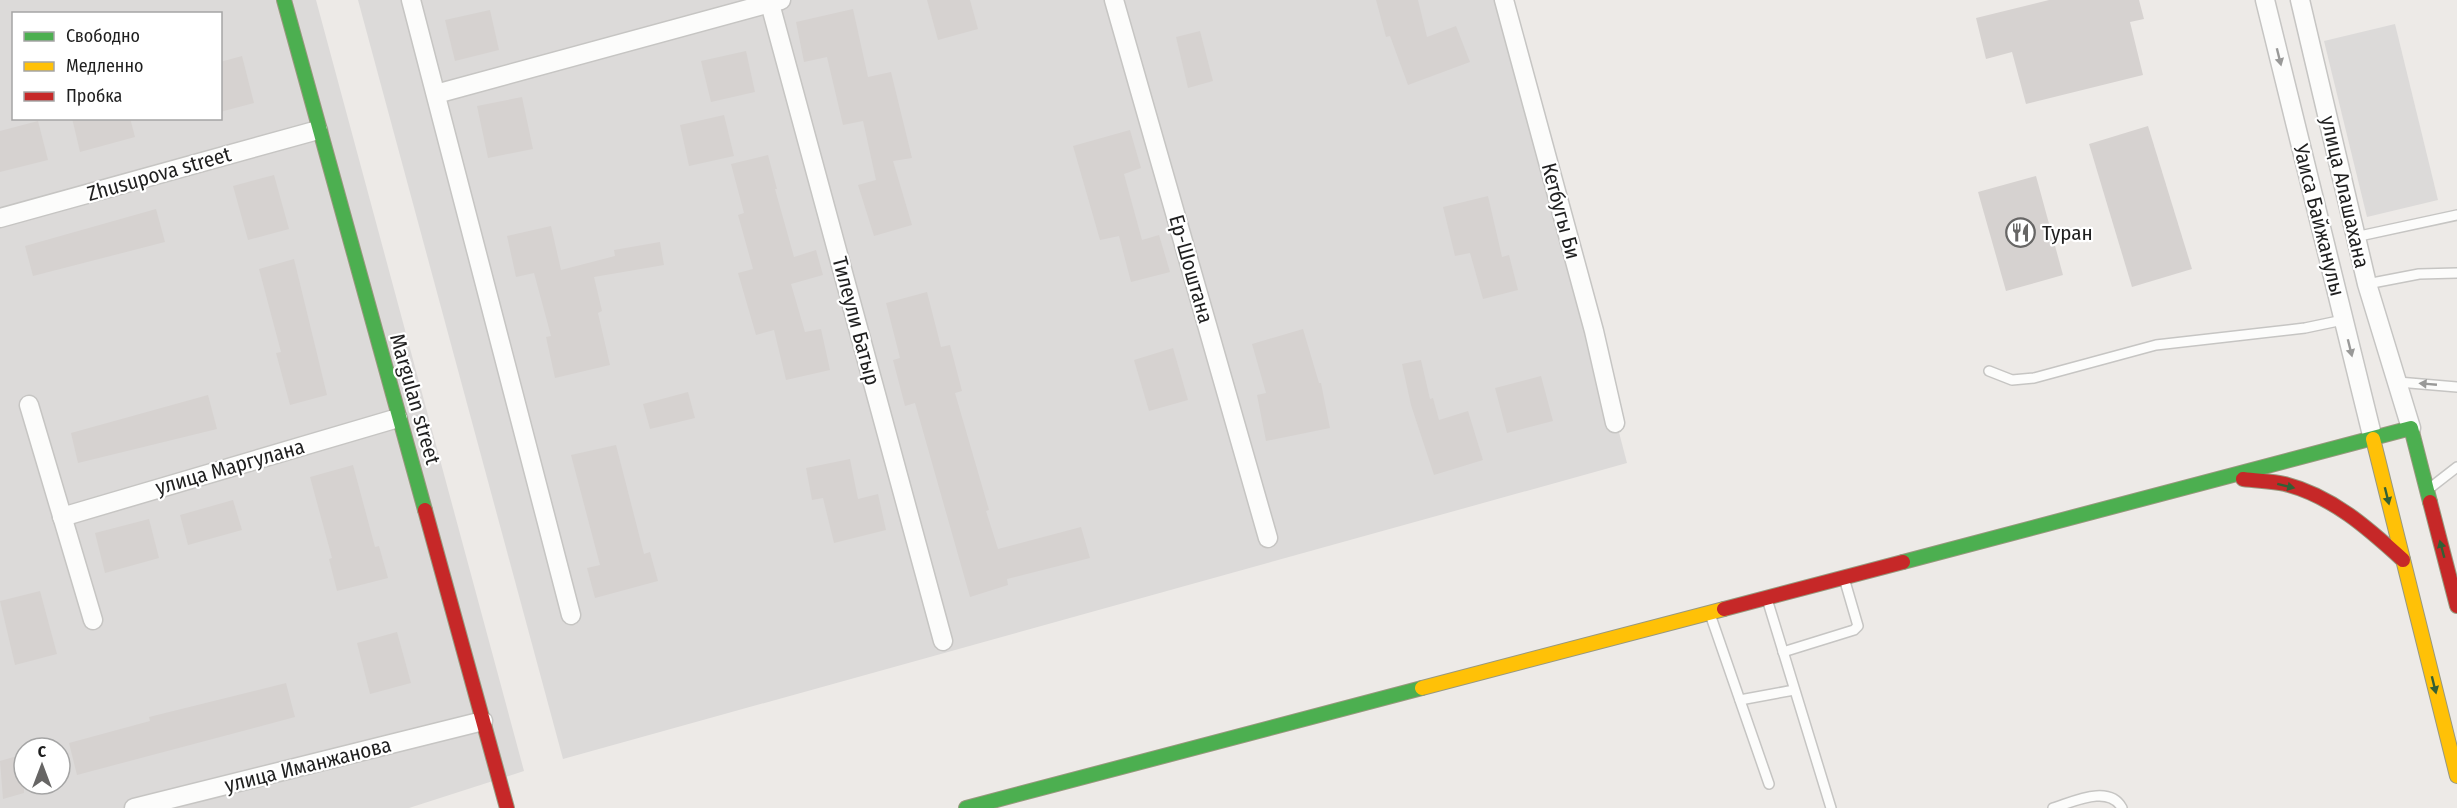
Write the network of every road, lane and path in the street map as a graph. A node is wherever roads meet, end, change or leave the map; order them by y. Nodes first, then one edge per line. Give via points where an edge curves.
1 (284, 0) edge
2 (411, 0) edge
3 (1114, 0) edge
4 (1504, 0) edge
5 (2265, 0) edge
6 (2300, 0) edge
7 (774, 1) edge
8 (436, 94) junction
9 (318, 130) junction
10 (2457, 214) edge
11 (0, 218) edge
12 (2355, 237) junction
13 (2457, 273) edge
14 (2367, 284) junction
15 (2343, 320) junction
16 (1989, 371) dead end
17 (2398, 382) junction
18 (2457, 387) edge
19 (29, 405) dead end
20 (398, 418) junction
21 (1615, 423) dead end
22 (2411, 428) junction
23 (2373, 439) junction
24 (2457, 467) edge
25 (2228, 477) junction
26 (2426, 491) junction
27 (62, 517) junction
28 (1268, 538) dead end
29 (2403, 560) junction
30 (1844, 578) junction
31 (1767, 599) junction
32 (2457, 606) edge
33 (1710, 614) junction
34 (571, 615) dead end
35 (93, 620) dead end
36 (943, 641) dead end
37 (1783, 652) junction
38 (1794, 690) junction
39 (1740, 700) junction
40 (483, 721) junction
41 (2457, 776) edge
42 (1769, 784) dead end
43 (134, 808) edge
44 (507, 808) edge
45 (966, 808) edge
46 (1831, 808) edge
47 (2053, 808) edge
48 (2122, 808) edge

1 - 9 main road, Margulan street
2 - 8 street
3 - 28 street, Ер-Шоштана
4 - 21 street, Кетбугы Би
5 -> 15 street, Уаиса Байжанулы
6 - 12 street, улица Алашахана
7 - 8 street
7 - 36 street, Тилеули Батыр
8 - 34 street
9 - 11 street, Zhusupova street
9 - 20 main road, Margulan street
10 - 12 lane
12 - 14 street, улица Алашахана
13 - 14 lane via 2419,274
14 - 17 street, улица Алашахана
15 - 16 lane via 2306,328 2156,345 2034,378 2012,380
15 -> 23 street, Уаиса Байжанулы
18 -> 17 lane
17 - 22 street, улица Алашахана
19 - 27 street
20 - 27 street, улица Маргулана
20 - 40 main road, Margulan street
22 - 23 main road
22 - 26 main road
23 - 25 main road
23 -> 29 main road
24 - 26 lane
25 -> 29 main road via 2285,484 2326,499
25 - 30 main road
32 -> 26 main road
27 - 35 street
29 -> 41 main road
30 - 31 main road
30 - 37 lane via 1858,626
31 - 33 main road
31 - 37 lane
33 - 39 lane
33 - 45 main road via 1026,796
37 - 38 lane
38 - 39 lane
38 - 46 lane
39 - 42 lane
40 - 43 street, улица Иманжанова
40 - 44 main road, Margulan street
47 - 48 lane via 2101,795 2119,802

